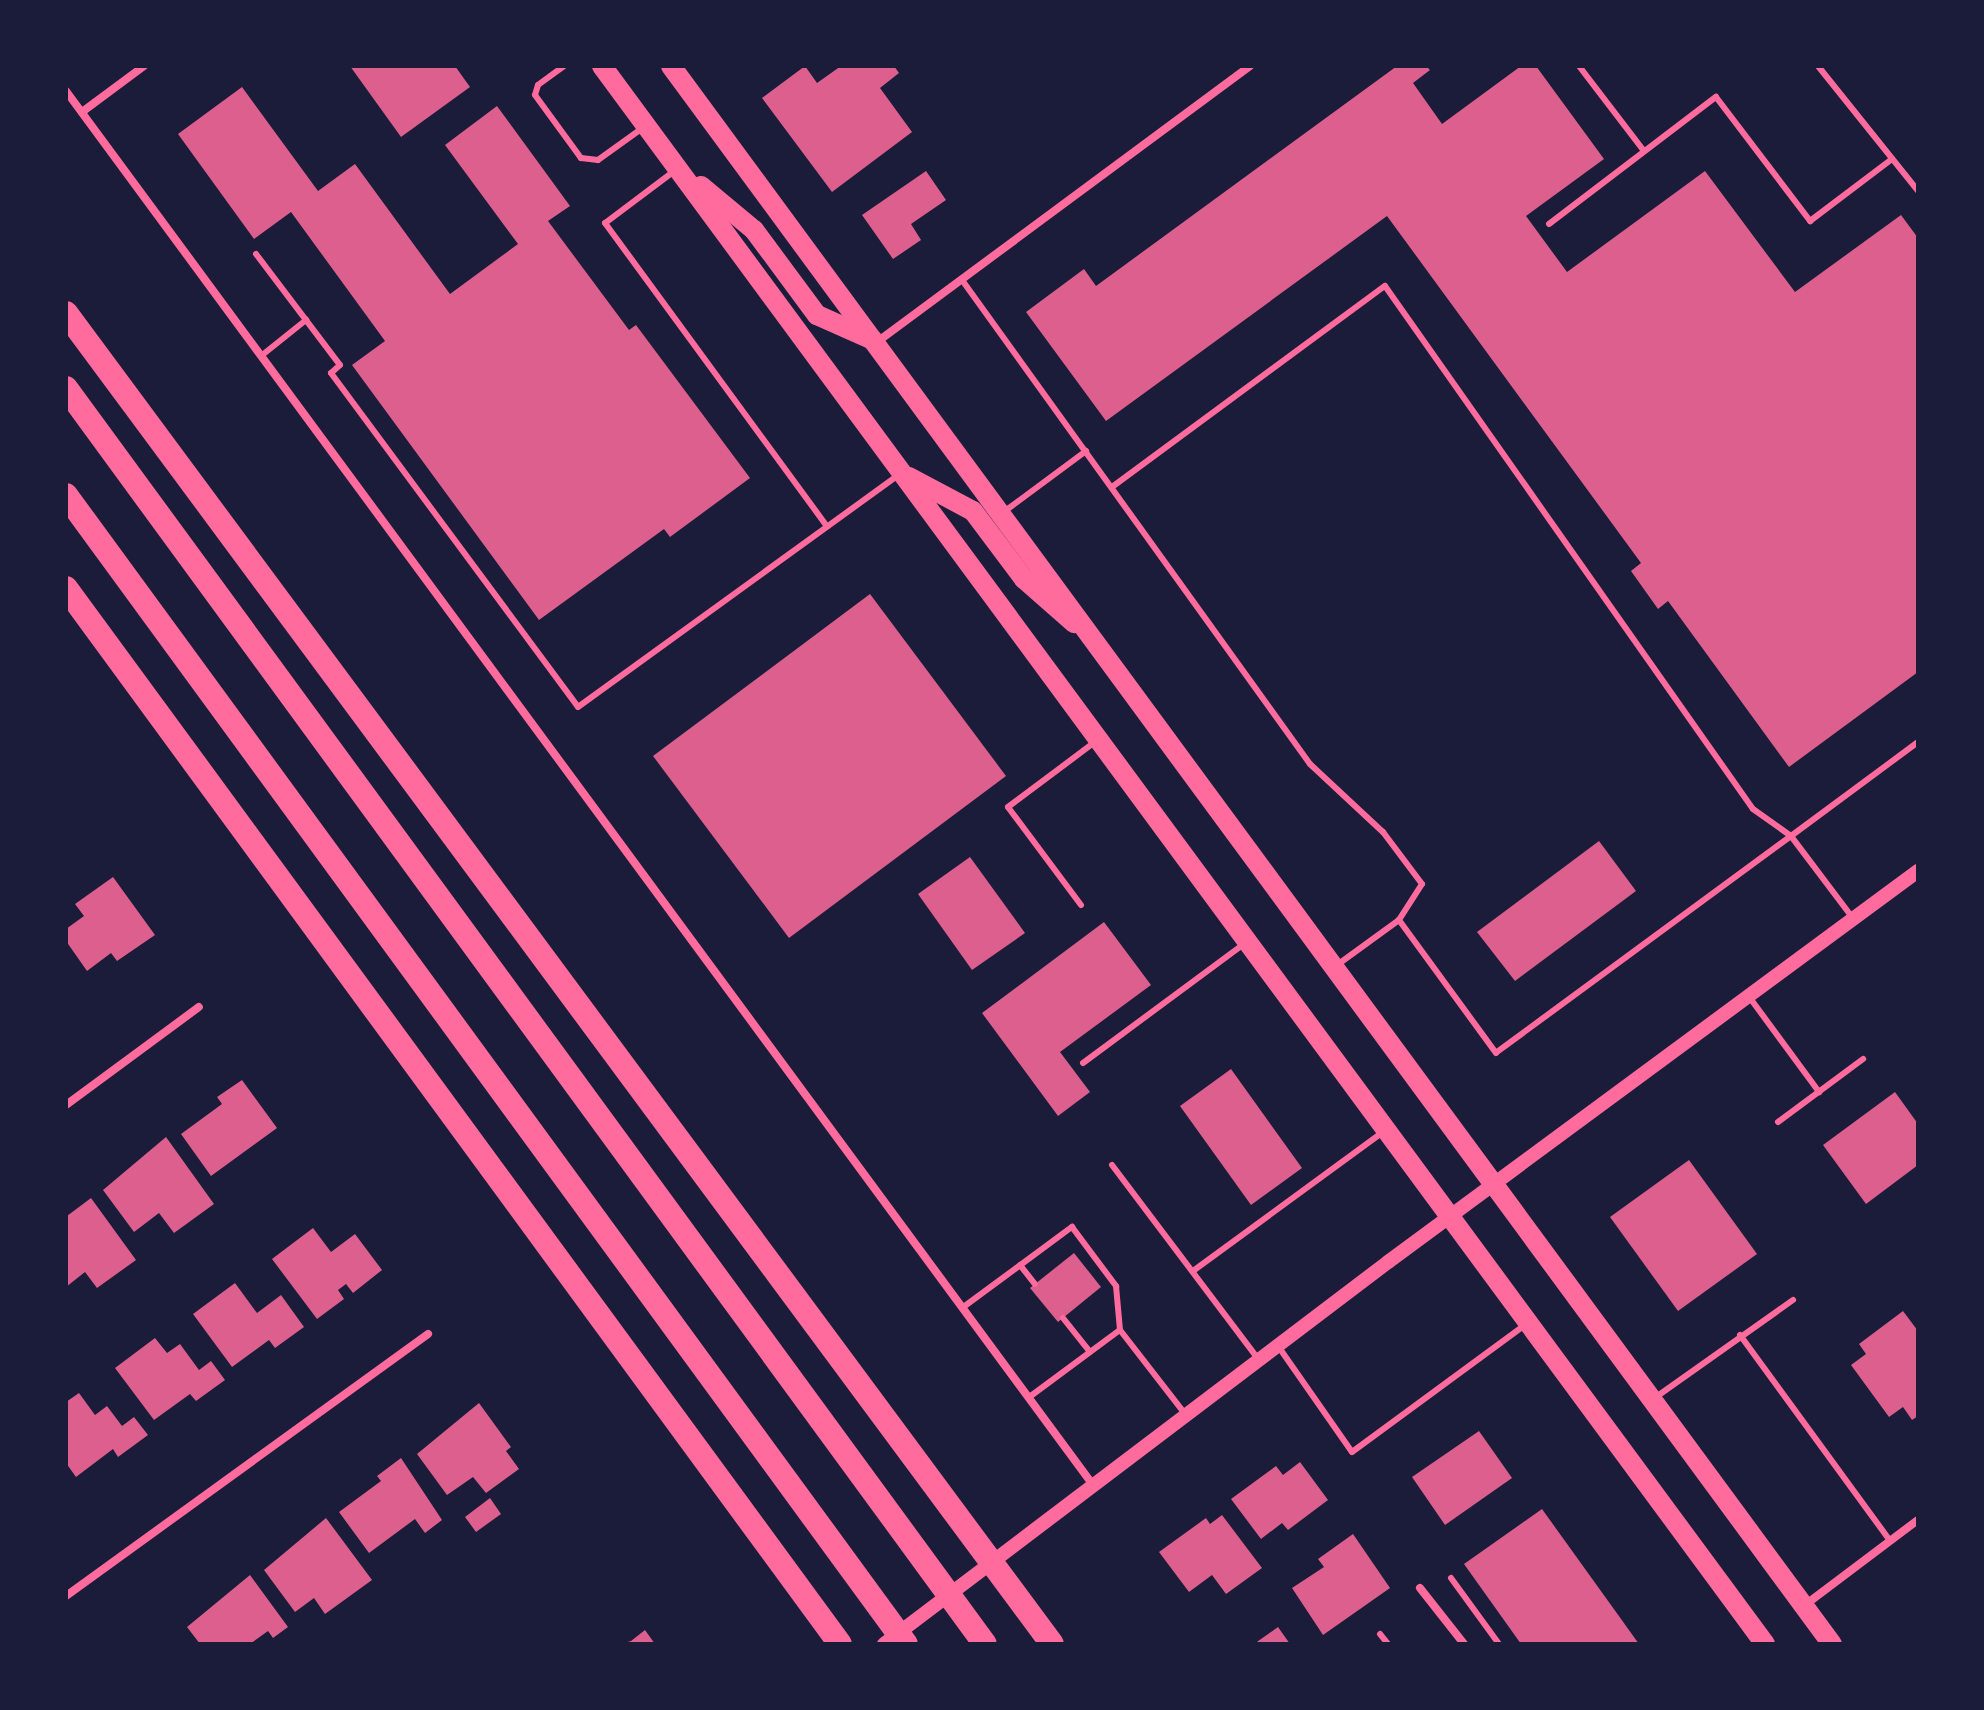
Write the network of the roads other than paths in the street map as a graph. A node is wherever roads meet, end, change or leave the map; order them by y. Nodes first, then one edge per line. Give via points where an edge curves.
1 (144, 66) edge
2 (564, 66) edge
3 (602, 66) edge
4 (671, 66) edge
5 (1250, 66) edge
6 (1579, 66) edge
7 (1818, 66) edge
8 (66, 91) edge
9 (82, 112) junction
10 (646, 125) junction
11 (1644, 151) junction
12 (1892, 159) junction
13 (678, 168) junction
14 (1918, 191) edge
15 (1549, 224) dead end
16 (256, 254) dead end
17 (962, 280) junction
18 (66, 313) edge
19 (306, 320) junction
20 (877, 342) junction
21 (261, 356) junction
22 (66, 388) edge
23 (1086, 451) junction
24 (902, 473) junction
25 (1112, 487) junction
26 (66, 495) edge
27 (1003, 512) junction
28 (827, 526) junction
29 (66, 588) edge
30 (1104, 650) junction
31 (1098, 739) junction
32 (1918, 742) edge
33 (1791, 836) junction
34 (1918, 871) edge
35 (1081, 905) dead end
36 (1853, 918) junction
37 (1399, 920) junction
38 (1248, 941) junction
39 (1335, 966) junction
40 (1747, 995) junction
41 (199, 1007) dead end
42 (1863, 1059) dead end
43 (1083, 1063) dead end
44 (1819, 1092) junction
45 (66, 1105) edge
46 (1778, 1122) dead end
47 (1385, 1130) junction
48 (1112, 1165) dead end
49 (1495, 1183) junction
50 (1450, 1216) junction
51 (1020, 1265) junction
52 (1193, 1271) junction
53 (1035, 1284) dead end
54 (1793, 1300) dead end
55 (962, 1308) junction
56 (1063, 1318) dead end
57 (1528, 1323) junction
58 (1120, 1330) junction
59 (428, 1334) dead end
60 (1740, 1335) junction
61 (1278, 1346) junction
62 (1090, 1352) junction
63 (1259, 1360) junction
64 (1028, 1398) junction
65 (1653, 1399) junction
66 (1186, 1415) junction
67 (1093, 1485) junction
68 (1918, 1520) edge
69 (1890, 1541) junction
70 (1451, 1578) dead end
71 (1420, 1588) dead end
72 (66, 1596) edge
73 (1804, 1605) junction
74 (1380, 1634) dead end
75 (1762, 1642) edge
76 (840, 1644) edge
77 (884, 1644) edge
78 (906, 1644) edge
79 (985, 1644) edge
80 (1052, 1644) edge
81 (1388, 1644) edge
82 (1464, 1644) edge
83 (1499, 1644) edge
84 (1832, 1644) edge

1 - 9 street
2 - 10 lane via 538,85 535,95 581,158 598,160
3 - 10 main road
4 - 20 main road
5 - 17 street
6 - 11 lane
7 - 12 lane
8 - 9 street
9 - 21 street
10 - 13 main road
11 - 12 lane via 1716,97 1810,221
11 - 15 lane
12 - 14 lane
13 - 20 main road via 754,230 817,315
13 - 24 main road
13 - 28 lane via 605,223
16 - 19 lane
17 - 20 street
17 - 23 lane
18 - 80 highway
19 - 21 lane
19 - 28 lane via 340,365 331,373 578,707
20 - 27 main road
21 - 55 street
22 - 79 highway
23 - 25 lane
23 - 27 lane
24 - 28 lane
24 - 30 main road via 973,511 1024,579
24 - 31 main road
25 - 33 lane via 1385,286 1753,809
25 - 37 lane via 1310,764 1383,832 1422,884
26 - 78 highway
27 - 30 main road
29 - 76 highway
30 - 39 main road
31 - 35 lane via 1008,807
31 - 38 main road
32 - 33 lane
33 - 36 lane
33 - 37 lane via 1496,1053
34 - 36 street
36 - 40 street
37 - 39 lane
38 - 43 lane
38 - 47 main road
39 - 49 main road
40 - 44 lane
40 - 49 street
41 - 45 street
42 - 44 lane
44 - 46 lane
47 - 50 main road
47 - 52 lane
48 - 52 lane
49 - 50 street
49 - 65 main road
50 - 57 main road
50 - 61 street
51 - 53 lane
51 - 55 lane
51 - 58 lane via 1072,1227 1116,1286
52 - 63 lane
54 - 60 lane
55 - 64 street
56 - 62 lane
57 - 61 lane via 1352,1452
57 - 75 main road
58 - 62 lane
58 - 66 lane
59 - 72 street
60 - 65 lane
60 - 69 lane
61 - 63 street
62 - 64 lane
63 - 66 street
64 - 67 street
65 - 73 main road
66 - 67 street
67 - 77 street
68 - 69 street
69 - 73 street
70 - 83 lane
71 - 82 street
73 - 84 main road
74 - 81 lane

